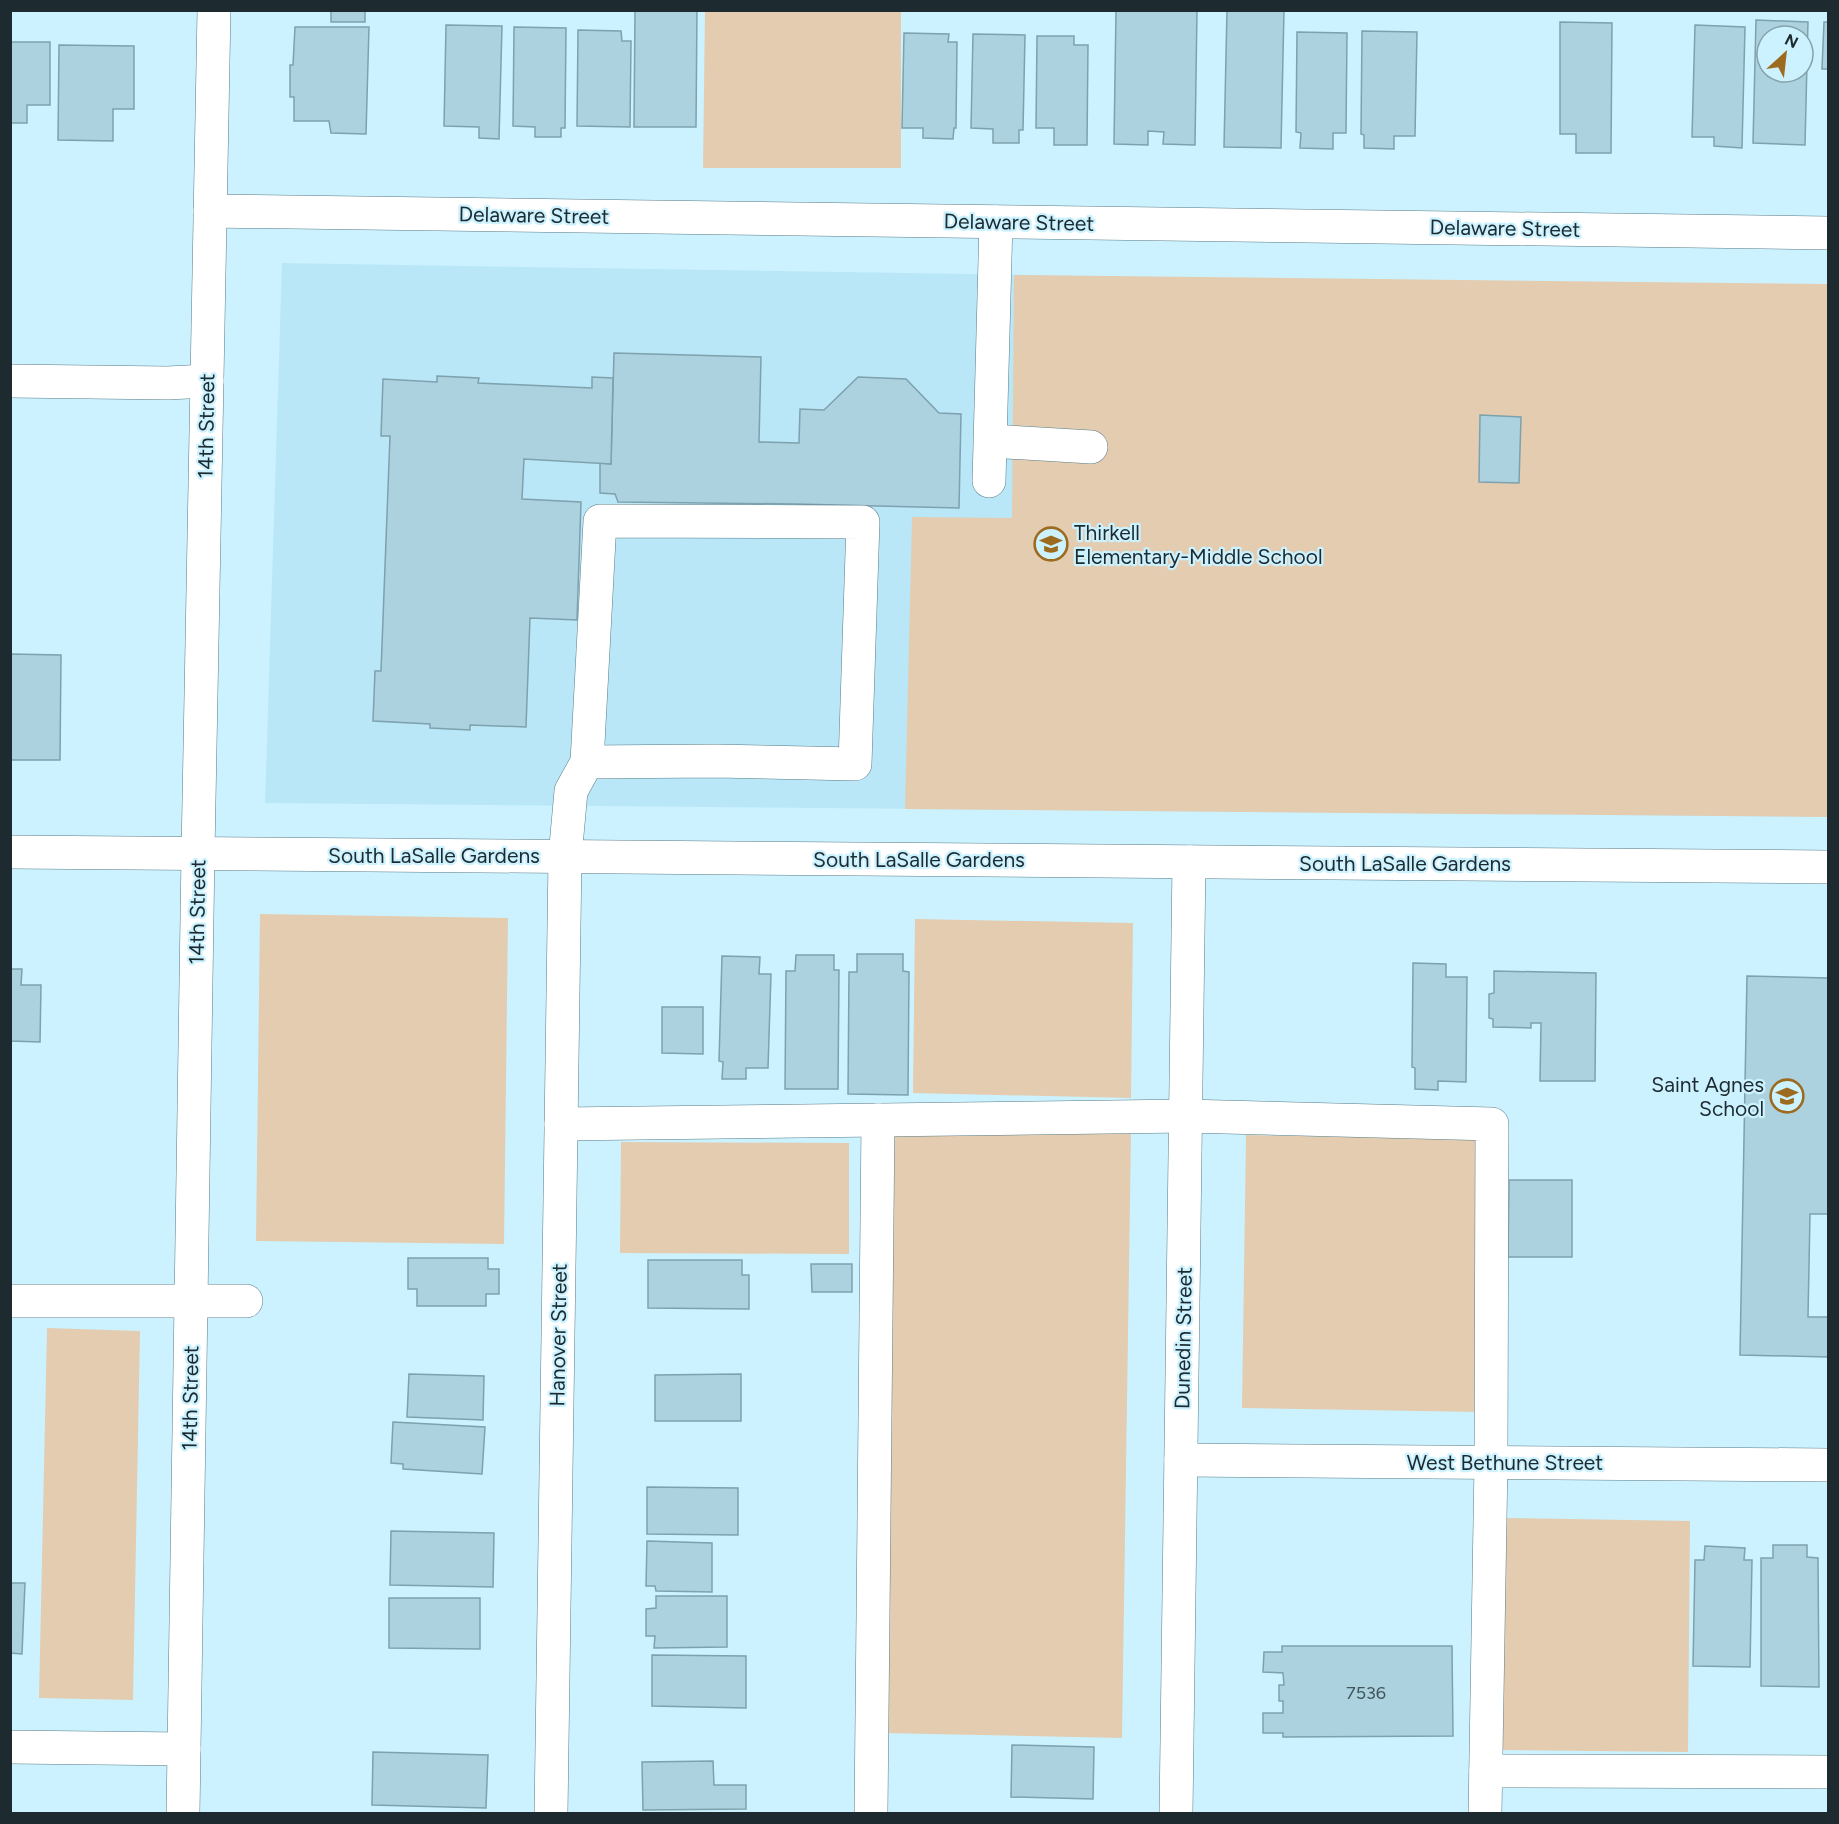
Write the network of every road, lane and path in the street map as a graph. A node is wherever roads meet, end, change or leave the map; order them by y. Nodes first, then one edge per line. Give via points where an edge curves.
1 (214, 10) edge
2 (210, 211) junction
3 (996, 222) junction
4 (1828, 232) edge
5 (10, 381) edge
6 (207, 381) junction
7 (991, 441) junction
8 (1091, 447) dead end
9 (989, 482) dead end
10 (587, 762) junction
11 (10, 852) edge
12 (198, 853) junction
13 (565, 856) junction
14 (1189, 862) junction
15 (1828, 867) edge
16 (1186, 1116) junction
17 (878, 1120) junction
18 (561, 1124) junction
19 (10, 1301) edge
20 (246, 1301) dead end
21 (191, 1302) junction
22 (1181, 1460) junction
23 (1491, 1462) junction
24 (1828, 1465) edge
25 (10, 1747) edge
26 (184, 1749) junction
27 (1486, 1771) junction
28 (1828, 1772) edge
29 (183, 1814) edge
30 (551, 1814) edge
31 (871, 1814) edge
32 (1176, 1814) edge
33 (1485, 1814) edge

1 - 2 street, 14th Street
2 - 3 street, Delaware Street
2 - 6 street, 14th Street
3 - 4 street, Delaware Street
3 - 7 street
5 - 6 street
6 - 12 street, 14th Street
7 - 8 street
7 - 9 street
10 - 10 street via 600,521 863,522 855,764
10 - 13 street, Hanover Street via 571,791
11 - 12 street, South LaSalle Gardens
12 - 13 street, South LaSalle Gardens
12 - 21 street, 14th Street
13 - 14 street, South LaSalle Gardens
13 - 18 street, Hanover Street
14 - 15 street, South LaSalle Gardens
14 - 16 street, Dunedin Street
16 - 17 street
16 - 22 street, Dunedin Street
16 - 23 street via 1492,1124
17 - 18 street
17 - 31 street
18 - 30 street, Hanover Street
19 - 21 street
20 - 21 street
21 - 26 street, 14th Street
22 - 23 street, West Bethune Street
22 - 32 street, Dunedin Street
23 - 24 street, West Bethune Street
23 - 27 street
25 - 26 street
26 - 29 street, 14th Street
27 - 28 street
27 - 33 street

